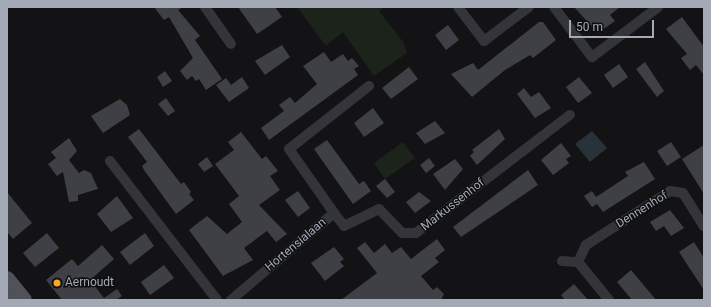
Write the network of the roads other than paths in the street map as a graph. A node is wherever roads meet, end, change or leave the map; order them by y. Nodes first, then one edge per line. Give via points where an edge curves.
1 (205, 7) edge
2 (458, 7) edge
3 (529, 7) edge
4 (554, 7) edge
5 (658, 7) edge
6 (231, 44) dead end
7 (369, 86) dead end
8 (570, 114) dead end
9 (110, 161) dead end
10 (334, 213) junction
11 (704, 226) edge
12 (562, 261) dead end
13 (578, 262) junction
14 (7, 279) edge
15 (7, 297) edge
16 (10, 300) edge
17 (24, 300) edge
18 (217, 300) edge
19 (231, 300) edge
20 (609, 300) edge

1 - 6 street
2 - 3 street via 484,41
4 - 5 street via 592,57
7 - 10 street, Hortensialaan via 289,149
8 - 10 street, Markussenhof via 416,233 402,233 379,209 344,226
9 - 18 street
10 - 19 street, Hortensialaan
11 - 13 street, Dennenhof via 682,193 670,191 586,245
12 - 13 street
13 - 20 street
14 - 17 main road
15 - 16 main road

